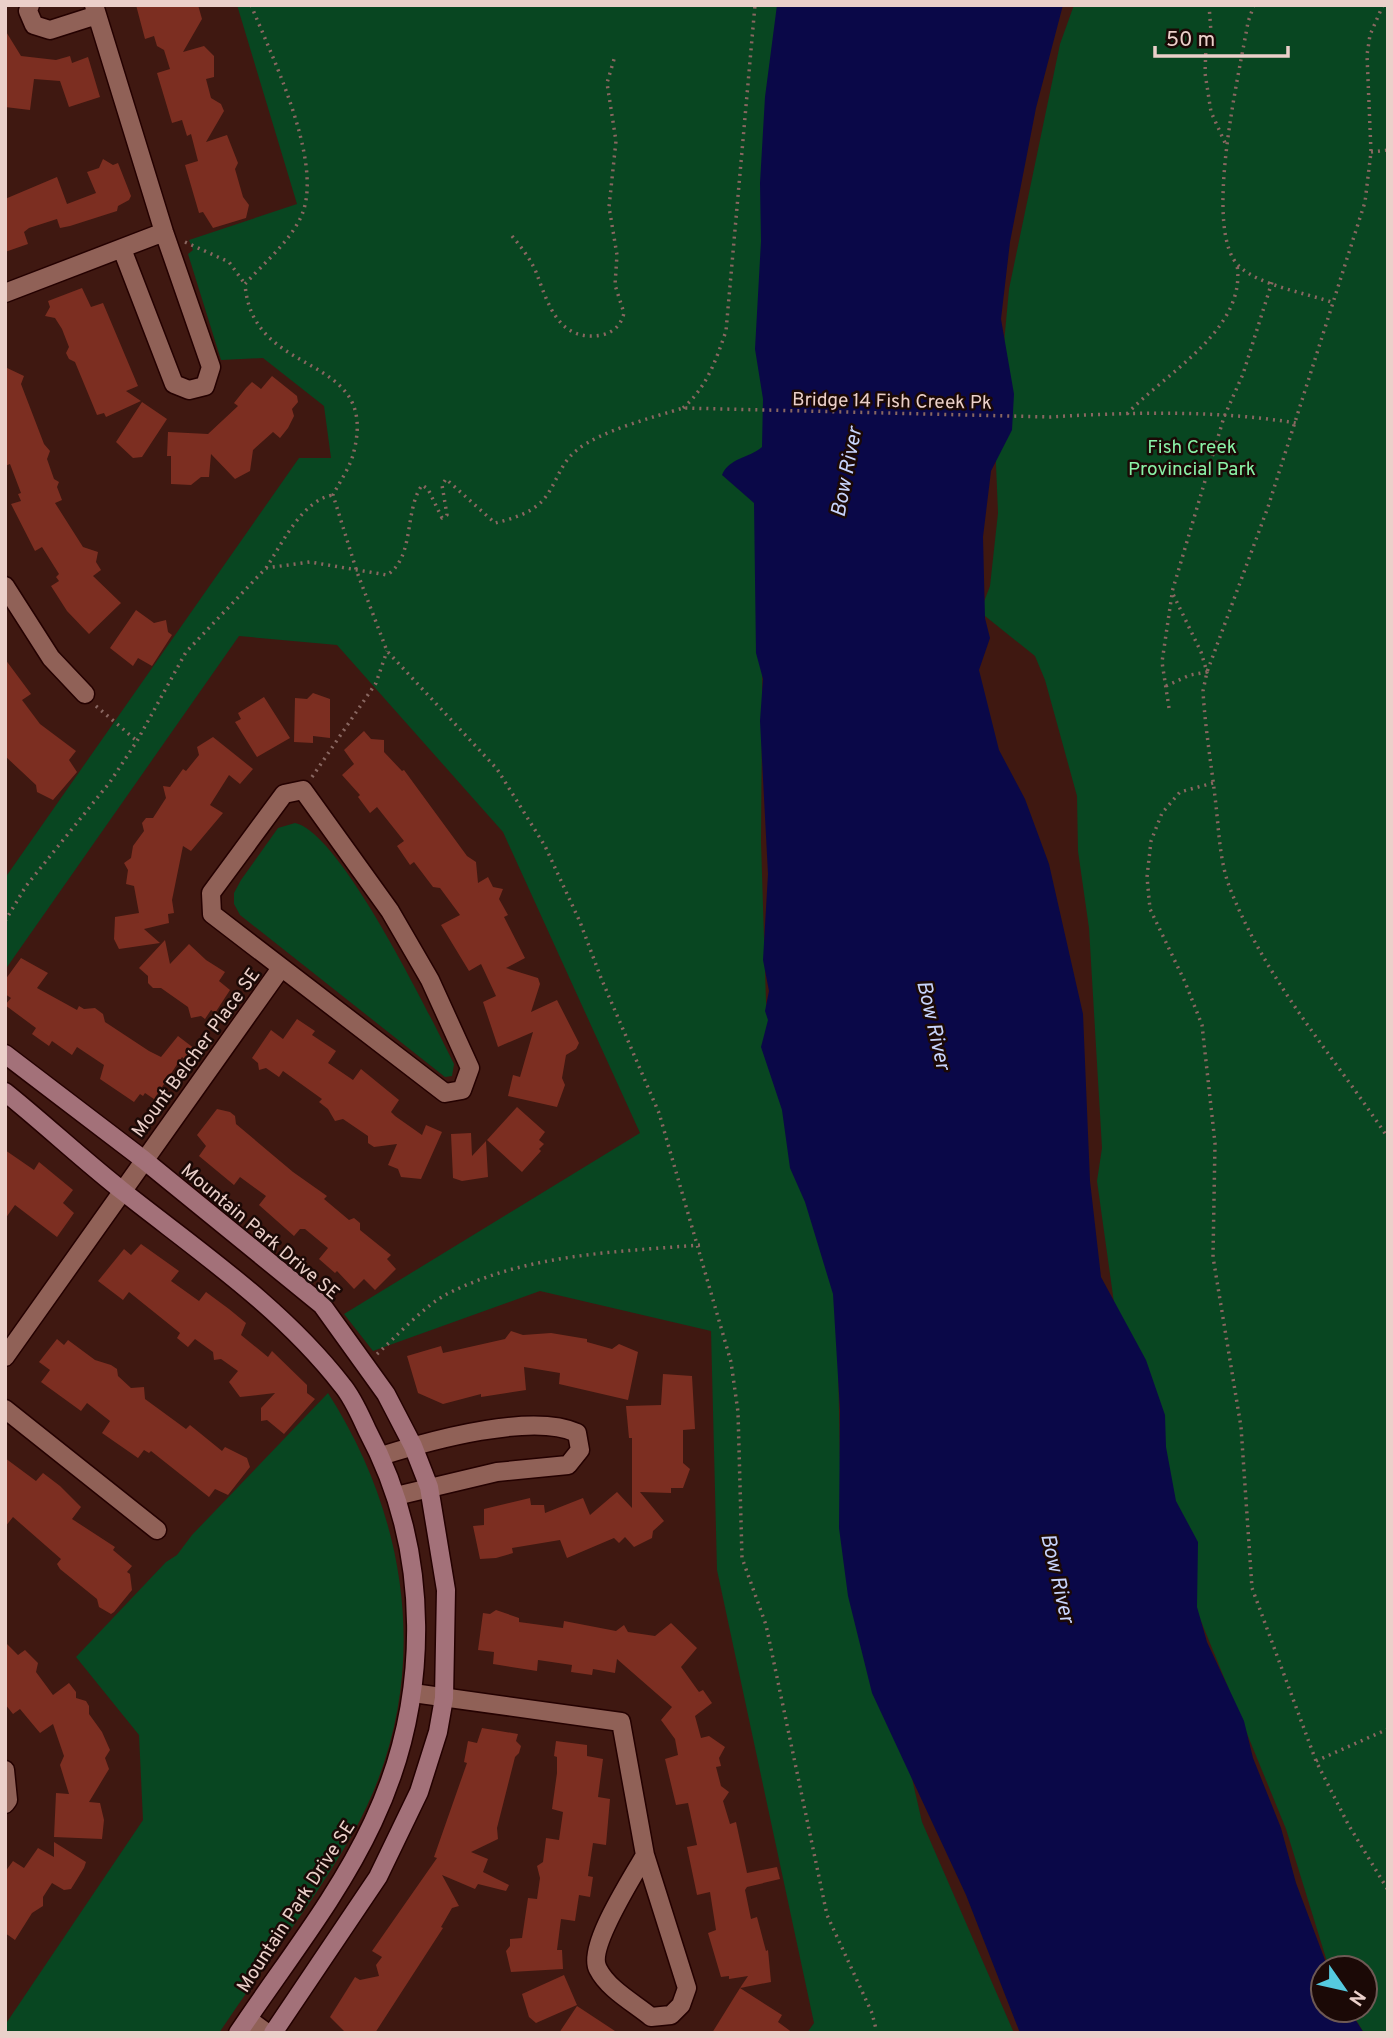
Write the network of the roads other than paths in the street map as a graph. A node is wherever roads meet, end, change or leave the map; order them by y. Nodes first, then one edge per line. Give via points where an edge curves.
1 (30, 5) edge
2 (96, 10) edge
3 (164, 233) junction
4 (122, 249) junction
5 (5, 293) edge
6 (5, 586) edge
7 (85, 694) road end
8 (281, 968) junction
9 (5, 1054) edge
10 (5, 1092) edge
11 (144, 1160) junction
12 (122, 1191) junction
13 (5, 1357) edge
14 (5, 1409) edge
15 (413, 1446) junction
16 (381, 1456) junction
17 (429, 1487) junction
18 (396, 1496) junction
19 (157, 1530) dead end
20 (413, 1693) junction
21 (444, 1698) junction
22 (5, 1770) edge
23 (5, 1804) edge
24 (645, 1855) junction
25 (243, 2026) edge
26 (267, 2033) edge
27 (273, 2033) edge

1 - 2 street via 34,25 50,30
2 - 3 street
3 - 4 street
3 - 4 street via 211,367 205,386 189,390 174,384
4 - 5 street
6 - 7 street via 51,658
8 - 8 street, Mount Belcher Place SE via 212,914 211,893 284,794 303,790 390,911 430,979 470,1068 462,1090 445,1093
8 - 11 street, Mount Belcher Place SE
9 - 11 street, Mountain Park Drive SE
10 - 12 street, Mountain Park Drive SE
11 - 12 street, Mount Belcher Place SE
11 - 15 street, Mountain Park Drive SE via 322,1305 366,1363
12 - 13 street, Mount Belcher Place SE
12 - 16 street, Mountain Park Drive SE via 299,1334 344,1387
14 - 19 street
15 - 16 street
15 - 17 street, Mountain Park Drive SE
15 - 17 street via 495,1429 560,1425 577,1433 580,1450 568,1465 497,1472
16 - 18 street, Mountain Park Drive SE
17 - 18 street
17 - 21 street, Mountain Park Drive SE via 446,1590
18 - 20 street, Mountain Park Drive SE via 414,1577
20 - 21 street
20 - 25 street, Mountain Park Drive SE via 391,1778 373,1823
21 - 24 street via 621,1722
21 - 27 street, Mountain Park Drive SE via 419,1792 378,1877
22 - 23 street
24 - 24 street via 597,1945 596,1966 604,1979 651,2017 671,2015 681,2005 687,1987
25 - 26 street

